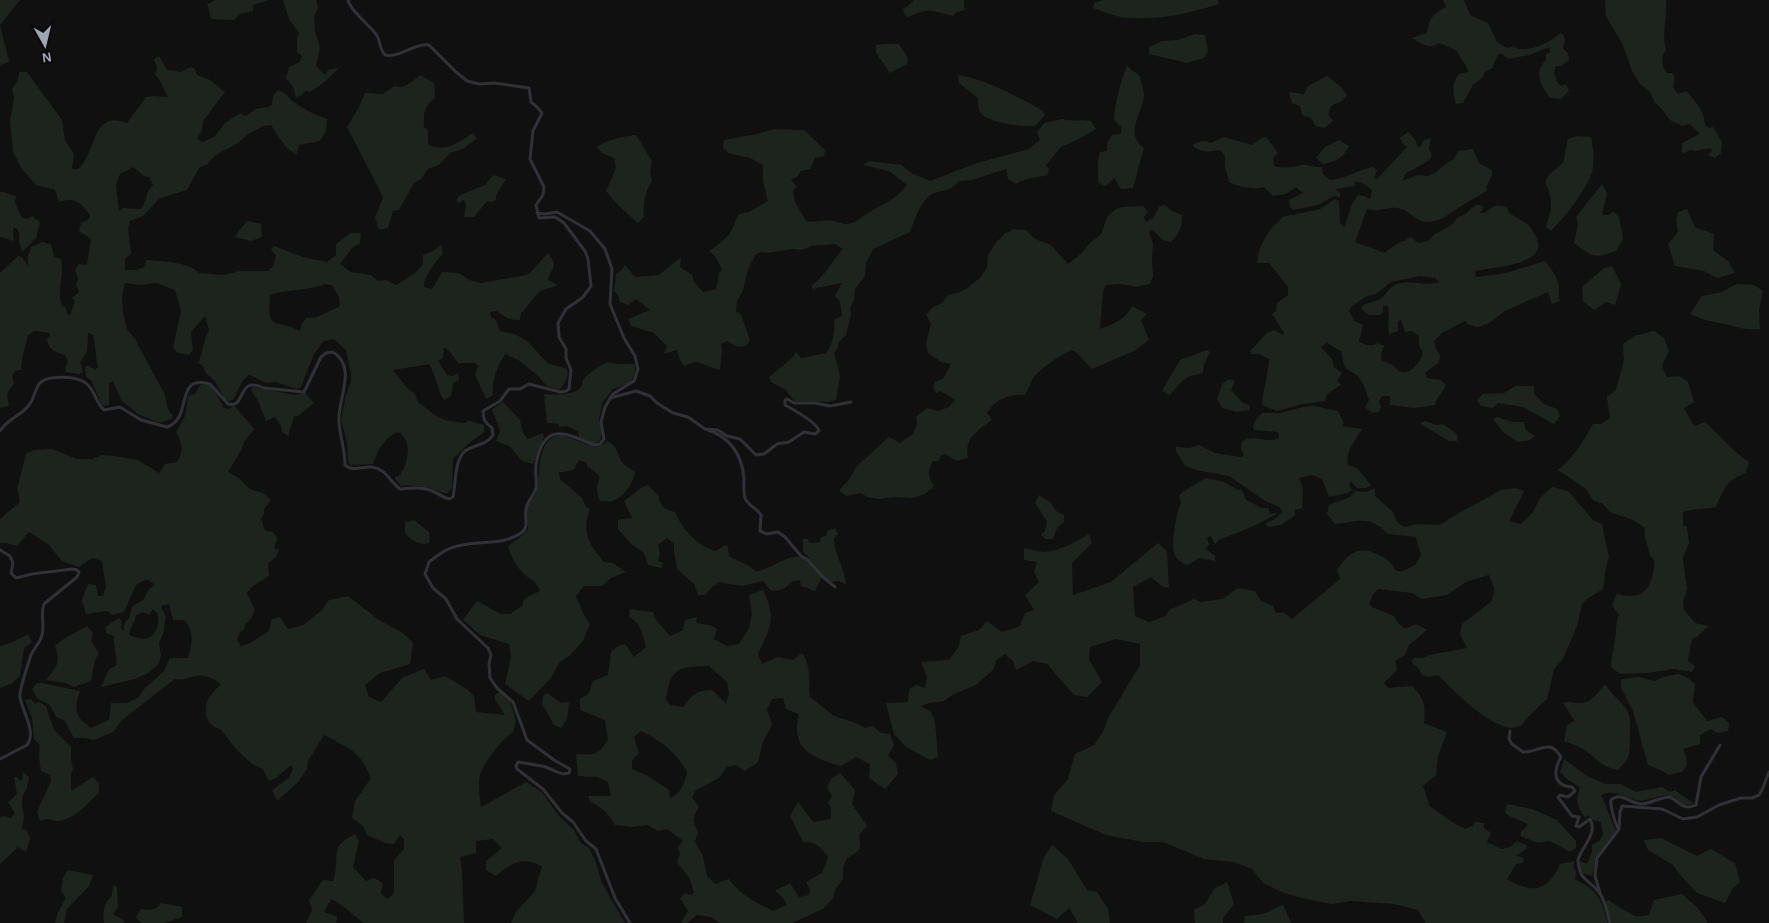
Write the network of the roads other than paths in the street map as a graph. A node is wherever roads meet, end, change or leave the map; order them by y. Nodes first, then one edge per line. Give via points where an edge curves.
1 (348, 0) edge
2 (537, 213) junction
3 (610, 398) junction
4 (851, 402) dead end
5 (705, 428) junction
6 (0, 431) edge
7 (0, 550) edge
8 (835, 587) dead end
9 (1510, 731) dead end
10 (1720, 745) dead end
11 (0, 759) edge
12 (1769, 772) edge
13 (1619, 829) junction
14 (1600, 893) junction
15 (630, 923) edge
16 (1610, 923) edge

1 - 2 street via 351,8 378,38 385,55 393,56 429,45 467,81 529,88 531,102 542,113 532,131 529,154 544,187 536,205
2 - 3 street via 557,212 581,224 590,231 607,256 612,274 610,304 638,369 634,381
2 - 6 street via 539,218 554,218 564,223 588,259 591,286 582,298 566,309 558,323 559,337 571,370 570,387 560,392 529,384 520,389 509,389 500,401 483,411 493,435 487,442 466,450 459,458 453,497 449,500 433,491 400,489 379,469 345,465 338,421 346,376 342,361 333,352 321,357 304,392 247,386 239,400 231,405 210,384 196,383 186,391 180,418 167,427 141,420 120,407 104,410 90,388 81,381 50,378 39,385 25,410
3 - 5 street via 636,390
3 - 15 street via 602,414 604,439 600,444 594,445 562,433 553,434 545,441 536,467 535,491 526,506 523,532 495,541 451,547 429,562 425,574 433,588 446,599 457,619 488,648 491,655 488,664 490,678 513,702 527,740 570,769 570,773 563,774 522,762 516,766 544,789 596,849 615,898
4 - 5 street via 830,406 785,400 785,405 805,416 819,431 815,434 804,432 788,442 774,445 761,455 753,454 740,439
5 - 8 street via 731,443 737,452 744,475 745,499 761,515 760,531 767,534 778,532 786,537 801,556
7 - 11 street via 10,556 11,573 16,578 72,569 79,572 42,608 42,634 20,690 29,742
9 - 14 street via 1512,744 1523,752 1546,747 1553,748 1560,755 1556,775 1560,784 1575,791 1568,797 1562,794 1558,797 1572,816 1579,817 1576,826 1592,821 1592,834 1578,860 1582,877
10 - 13 street via 1701,777 1696,805 1682,807 1670,797 1642,804 1616,797 1611,800 1611,806
12 - 13 street via 1759,795 1738,799 1697,817 1683,819 1662,809 1622,806
13 - 14 street via 1597,858 1595,876
14 - 16 street

